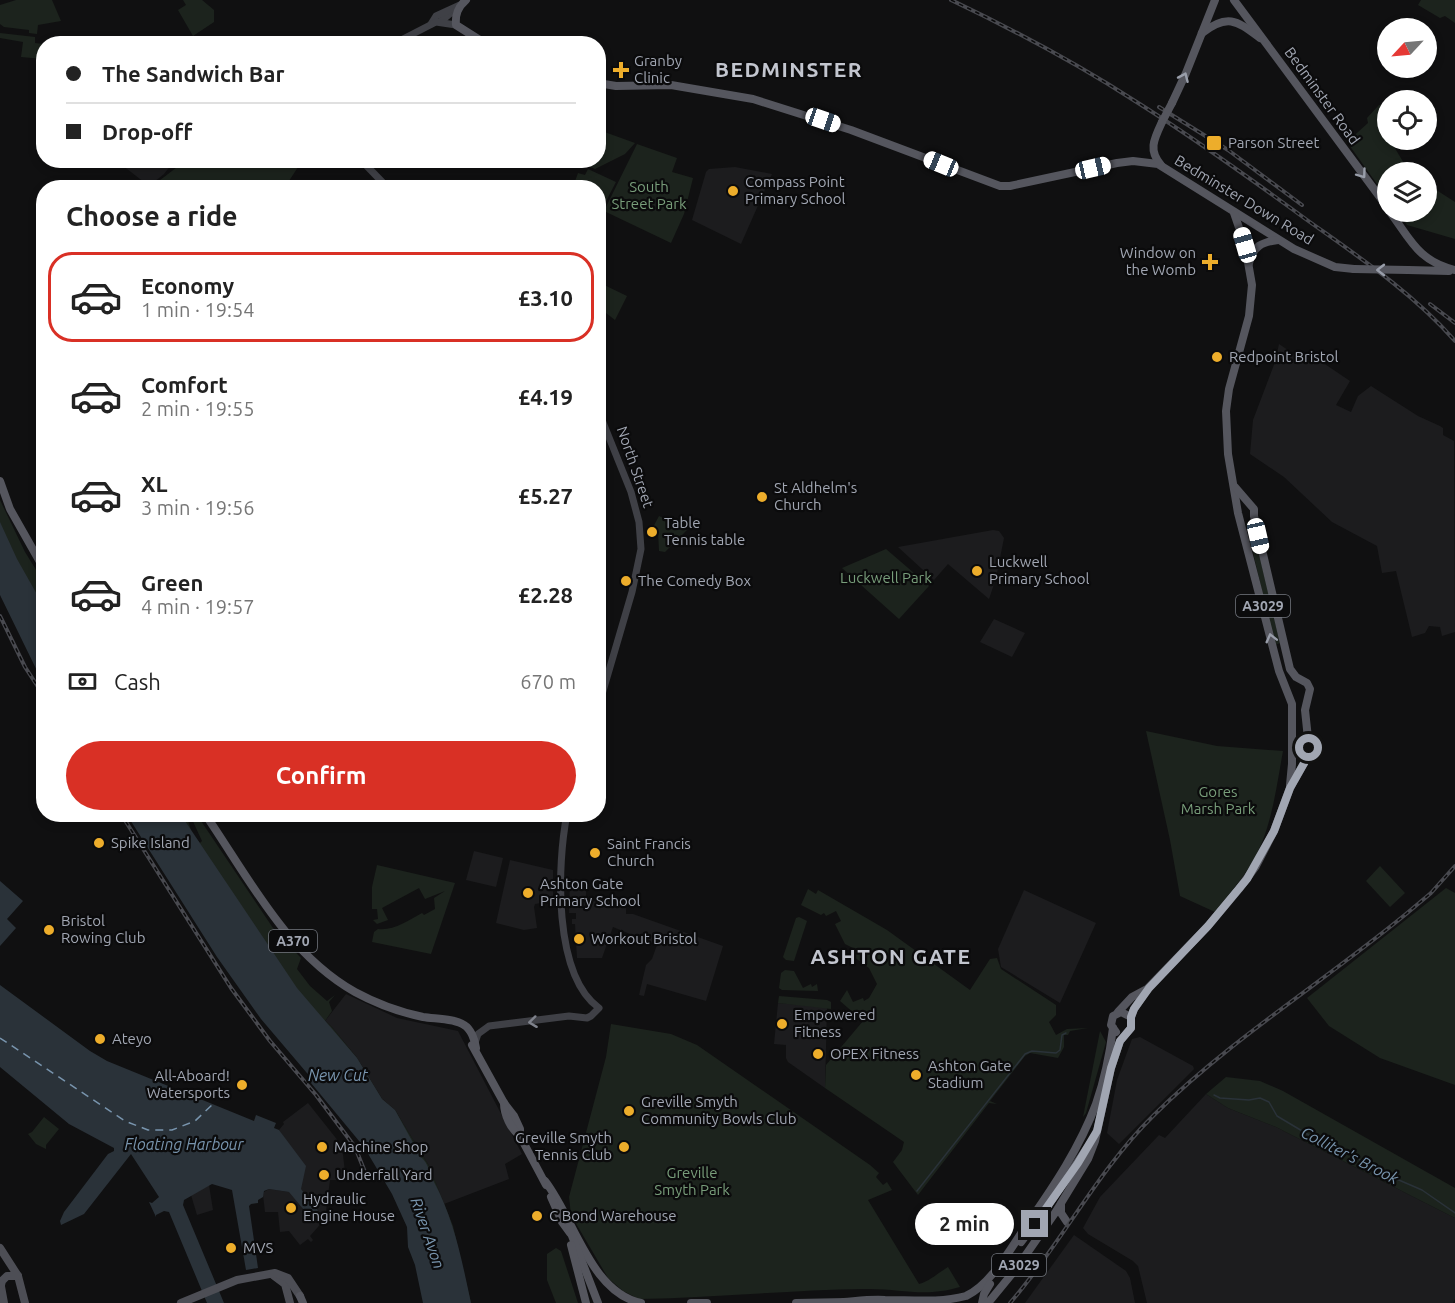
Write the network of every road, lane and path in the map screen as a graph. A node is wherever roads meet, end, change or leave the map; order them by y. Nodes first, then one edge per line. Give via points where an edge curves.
1 (1208, 0) edge
2 (1215, 0) edge
3 (1234, 0) edge
4 (463, 2) edge
5 (1247, 16) junction
6 (1207, 18) junction
7 (1234, 21) junction
8 (440, 22) junction
9 (431, 24) junction
10 (456, 25) junction
11 (1202, 33) junction
12 (408, 36) edge
13 (473, 36) edge
14 (1266, 42) junction
15 (606, 84) edge
16 (1152, 147) junction
17 (1133, 160) junction
18 (1161, 166) junction
19 (369, 168) edge
20 (380, 180) edge
21 (1377, 194) edge
22 (1234, 213) junction
23 (1398, 222) edge
24 (1278, 240) junction
25 (1420, 253) junction
26 (1249, 264) junction
27 (1408, 270) junction
28 (1455, 271) edge
29 (606, 430) edge
30 (0, 481) edge
31 (1235, 487) junction
32 (1248, 504) junction
33 (1240, 513) junction
34 (1254, 516) junction
35 (36, 555) edge
36 (1300, 680) junction
37 (606, 681) edge
38 (1290, 694) junction
39 (1308, 697) junction
40 (1292, 756) junction
41 (1303, 763) junction
42 (1290, 788) junction
43 (210, 822) edge
44 (566, 822) edge
45 (1149, 988) junction
46 (1118, 1012) junction
47 (1131, 1017) junction
48 (1113, 1028) junction
49 (1125, 1033) junction
50 (476, 1046) junction
51 (1101, 1115) junction
52 (1083, 1123) junction
53 (1097, 1131) junction
54 (1062, 1203) junction
55 (564, 1218) junction
56 (1067, 1222) dead end
57 (570, 1235) junction
58 (0, 1248) edge
59 (272, 1274) junction
60 (18, 1276) junction
61 (0, 1283) edge
62 (984, 1284) junction
63 (295, 1286) junction
64 (287, 1291) junction
65 (302, 1299) edge
66 (902, 1300) junction
67 (954, 1300) junction
68 (848, 1302) edge
69 (944, 1302) edge
70 (984, 1302) edge
71 (4, 1303) edge
72 (25, 1303) edge
73 (183, 1303) edge
74 (290, 1303) edge
75 (586, 1303) edge
76 (598, 1303) edge
77 (641, 1303) edge
78 (691, 1303) edge
79 (707, 1303) edge
80 (796, 1303) edge
81 (968, 1303) edge

1 - 6 highway
2 - 6 highway
3 - 5 highway, Bedminster Road
4 - 8 main road
4 - 9 main road via 436,16
4 - 10 highway
5 - 7 highway
5 - 14 highway, Bedminster Road
6 - 11 highway
7 - 11 highway via 1221,21
7 - 14 highway
8 - 9 main road
8 - 10 main road
9 - 12 main road
10 - 13 highway
16 -> 11 highway, bridge
14 -> 21 highway, Bedminster Road
15 - 17 highway via 671,84 753,99 851,130 977,178 1018,184
16 - 17 highway
16 - 18 highway
17 - 18 highway
18 - 22 highway, Bedminster Down Road
19 - 20 main road
22 - 24 highway, Bedminster Down Road
22 - 26 highway, A3029
23 - 25 highway, Bedminster Road
24 - 26 highway via 1261,243 1253,250
27 -> 24 highway, Bedminster Down Road, bridge via 1335,267
25 - 27 highway via 1423,262
25 - 28 highway, Bedminster Road
26 - 31 highway, A3029 via 1249,316 1228,389 1226,411 1228,454
27 - 28 highway, Bedminster Down Road
29 - 37 main road, North Street via 631,492 641,549
30 - 35 highway
31 - 32 highway, A3029
31 - 33 highway, A3029
32 - 33 highway via 1242,505
32 - 34 highway, A3029 via 1254,509
33 - 34 highway via 1248,520
38 -> 33 highway, A3029 via 1280,671
34 - 36 highway, A3029 via 1290,669
36 - 38 highway via 1292,683
36 - 39 highway, A3029 via 1310,687
38 - 39 highway via 1300,701
38 - 40 highway, A3029
39 - 41 highway, A3029 via 1305,716 1309,747
40 - 41 highway
40 - 42 highway, A3029
41 - 42 highway, A3029
42 - 45 highway, A3029 via 1256,866 1239,890
43 - 50 highway, A370 via 283,929 324,971 395,1011 456,1022
44 -> 50 main road via 561,864 563,932 580,986 599,1008 587,1018 568,1016 489,1026 478,1034
45 - 46 highway, A3029 via 1132,997
45 - 47 highway, A3029
46 - 47 highway
46 - 48 highway, A3029 via 1112,1019
47 - 49 highway, A3029 via 1132,1024
48 - 49 highway
48 - 52 highway, A3029 via 1096,1103
49 - 51 highway, A3029 via 1116,1050
50 - 55 highway
51 - 52 highway via 1096,1121
51 - 53 highway, A3029
52 - 62 highway, A3029 via 1053,1187
53 - 54 highway, A3029 via 1088,1159
53 - 70 highway, A3029 via 986,1290
54 - 56 highway via 1061,1213
54 - 70 highway, A3029 via 1016,1269
55 - 57 highway
55 - 77 highway via 599,1274 617,1293
57 - 75 highway
57 - 76 highway
58 - 60 main road
59 - 63 main road via 284,1275
59 - 64 main road via 283,1280
59 - 73 main road via 237,1280
60 - 61 main road via 7,1276
60 - 72 main road
61 - 71 main road
62 - 66 highway, A3029 via 954,1295
62 - 67 highway, A3029
63 - 64 main road
63 - 65 main road
64 - 74 main road
66 - 68 highway, A3029
66 - 69 highway, A3029
67 - 69 highway, A3029
67 - 81 highway, A3029
68 - 80 highway, A3029
78 - 79 highway

